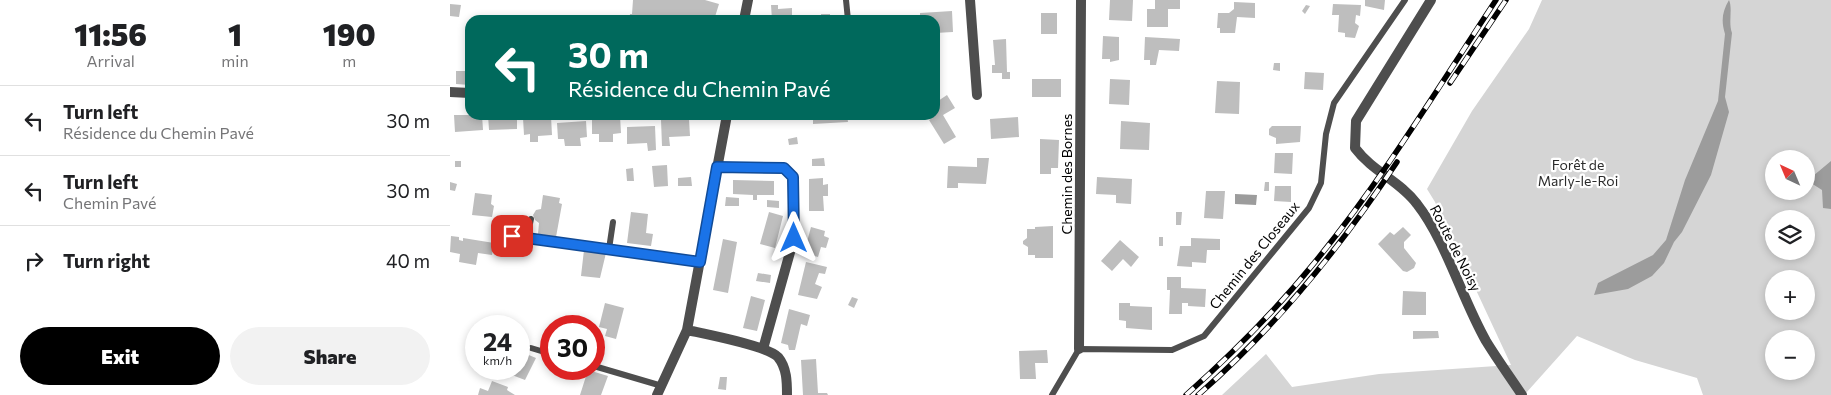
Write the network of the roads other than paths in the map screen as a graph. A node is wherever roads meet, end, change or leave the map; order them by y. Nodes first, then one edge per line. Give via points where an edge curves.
1 (748, 0) edge
2 (846, 0) edge
3 (970, 0) edge
4 (1081, 0) edge
5 (1406, 0) edge
6 (1432, 0) edge
7 (745, 15) edge
8 (848, 15) edge
9 (450, 92) edge
10 (465, 93) edge
11 (977, 95) dead end
12 (726, 120) edge
13 (717, 167) junction
14 (531, 219) dead end
15 (613, 222) dead end
16 (496, 234) dead end
17 (527, 238) junction
18 (609, 249) junction
19 (700, 262) junction
20 (687, 330) junction
21 (531, 348) dead end
22 (763, 349) junction
23 (1078, 349) junction
24 (540, 351) edge
25 (605, 370) edge
26 (659, 390) edge
27 (787, 395) edge
28 (1052, 395) edge
29 (1522, 395) edge

1 - 7 street
2 - 8 lane
3 - 11 street
4 - 23 street, Chemin des Bornes
5 - 23 lane, Chemin des Closeaux via 1334,103 1326,134 1321,183 1309,208 1204,336 1172,350
6 - 29 street, Route de Noisy via 1356,121 1355,148 1366,163 1418,204 1486,340
9 - 10 street
12 - 13 street
13 - 19 street
13 - 22 street via 784,168 793,177 794,238
14 - 17 lane
15 - 18 lane
16 - 17 lane
17 - 18 lane
18 - 19 lane
19 - 20 street
20 - 22 street
20 - 26 street
21 - 24 lane
22 - 27 street via 777,357 786,375
23 - 28 lane
25 - 26 lane

